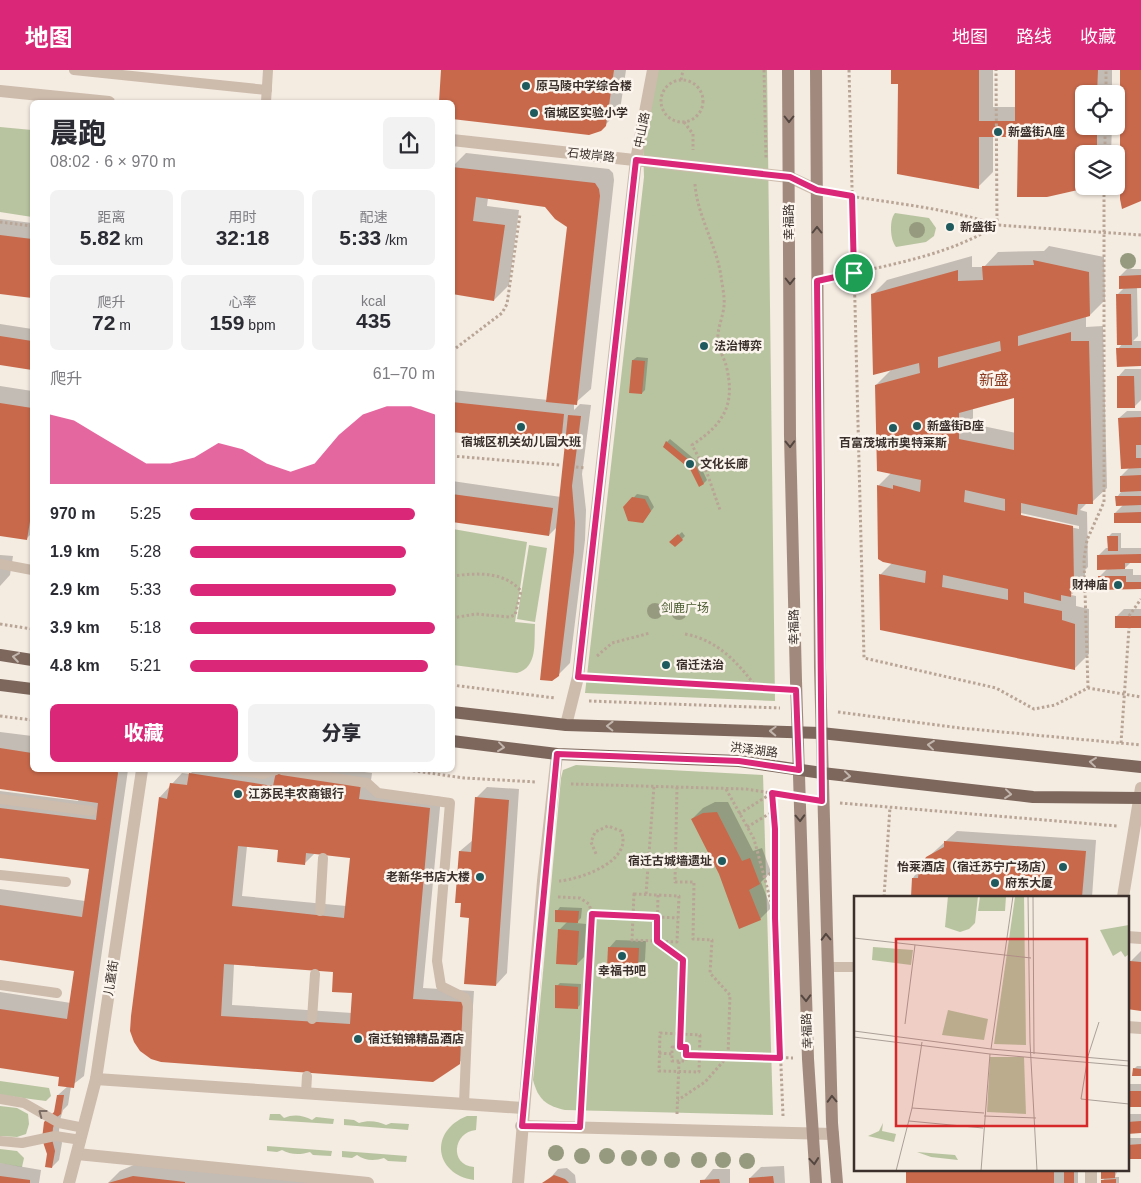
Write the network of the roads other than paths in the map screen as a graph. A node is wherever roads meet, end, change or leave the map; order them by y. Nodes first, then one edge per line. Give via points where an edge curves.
1 (74, 70) edge
2 (268, 70) edge
3 (653, 70) edge
4 (788, 70) edge
5 (816, 70) edge
6 (267, 90) junction
7 (0, 91) edge
8 (89, 100) edge
9 (266, 100) edge
10 (455, 140) edge
11 (636, 160) junction
12 (790, 177) junction
13 (817, 190) junction
14 (0, 564) edge
15 (30, 570) edge
16 (0, 655) edge
17 (30, 660) edge
18 (0, 685) edge
19 (30, 689) edge
20 (455, 712) edge
21 (566, 725) junction
22 (797, 732) junction
23 (821, 733) junction
24 (455, 741) edge
25 (557, 754) junction
26 (1141, 767) edge
27 (799, 770) junction
28 (142, 772) edge
29 (248, 772) edge
30 (269, 772) edge
31 (306, 772) edge
32 (822, 773) junction
33 (330, 774) edge
34 (1140, 794) edge
35 (0, 799) edge
36 (91, 811) dead end
37 (323, 858) dead end
38 (0, 875) edge
39 (66, 882) dead end
40 (1123, 896) edge
41 (320, 911) dead end
42 (1128, 936) edge
43 (1141, 938) edge
44 (827, 967) junction
45 (854, 967) edge
46 (315, 974) dead end
47 (0, 985) edge
48 (57, 994) dead end
49 (312, 1018) dead end
50 (1128, 1027) edge
51 (1141, 1028) edge
52 (307, 1076) dead end
53 (96, 1079) junction
54 (306, 1093) junction
55 (0, 1099) edge
56 (464, 1104) junction
57 (523, 1108) junction
58 (522, 1126) junction
59 (812, 1133) junction
60 (83, 1134) junction
61 (833, 1134) junction
62 (0, 1140) edge
63 (77, 1154) junction
64 (1091, 1170) edge
65 (69, 1183) edge
66 (368, 1183) edge
67 (518, 1183) edge
68 (816, 1183) edge
69 (837, 1183) edge
70 (1091, 1183) edge

1 - 6 lane
2 - 6 lane
3 - 11 street, 中山路
4 -> 12 main road, 幸福路
5 - 13 main road, 幸福路
6 - 9 lane
7 - 8 street
10 - 11 street, 石坡岸路
11 - 12 street, 石坡岸路
11 - 21 street, 中山路 via 578,677
12 - 13 street, 石坡岸路
12 -> 22 main road, 幸福路 via 790,436
23 -> 13 main road, 幸福路
14 - 15 lane
17 -> 16 main road
18 - 19 main road
20 - 21 main road, 洪泽湖路
22 -> 21 main road, 洪泽湖路
22 - 23 main road, 洪泽湖路
22 - 27 main road, 幸福路
26 -> 23 main road, 洪泽湖路
23 - 32 main road, 幸福路
24 -> 25 main road, 洪泽湖路
25 - 27 main road, 洪泽湖路 via 739,761
25 - 57 street
27 - 32 main road, 洪泽湖路
27 -> 59 main road, 幸福路
28 - 53 street, 儿童街
29 - 30 lane
31 - 33 lane
32 -> 34 main road, 洪泽湖路 via 1033,797
44 -> 32 main road, 幸福路
33 - 56 lane via 366,783 378,793 450,803 437,961 441,986 465,998 468,1006
34 - 40 street
35 - 36 lane
37 - 41 lane
38 - 39 lane
42 - 43 street
44 - 45 lane
61 -> 44 main road, 幸福路
46 - 49 lane
47 - 48 lane
50 - 51 street
52 - 54 lane
53 - 54 street
53 - 60 street, 儿童街
54 - 56 street
60 -> 55 lane via 24,1103
56 - 57 street
57 - 58 street
58 - 59 street
58 - 67 street
59 - 61 street
59 -> 68 main road, 幸福路
60 - 62 lane via 22,1143
60 - 63 street, 儿童街
61 - 69 main road, 幸福路
63 - 65 street, 儿童街
63 - 66 street
64 - 70 street

